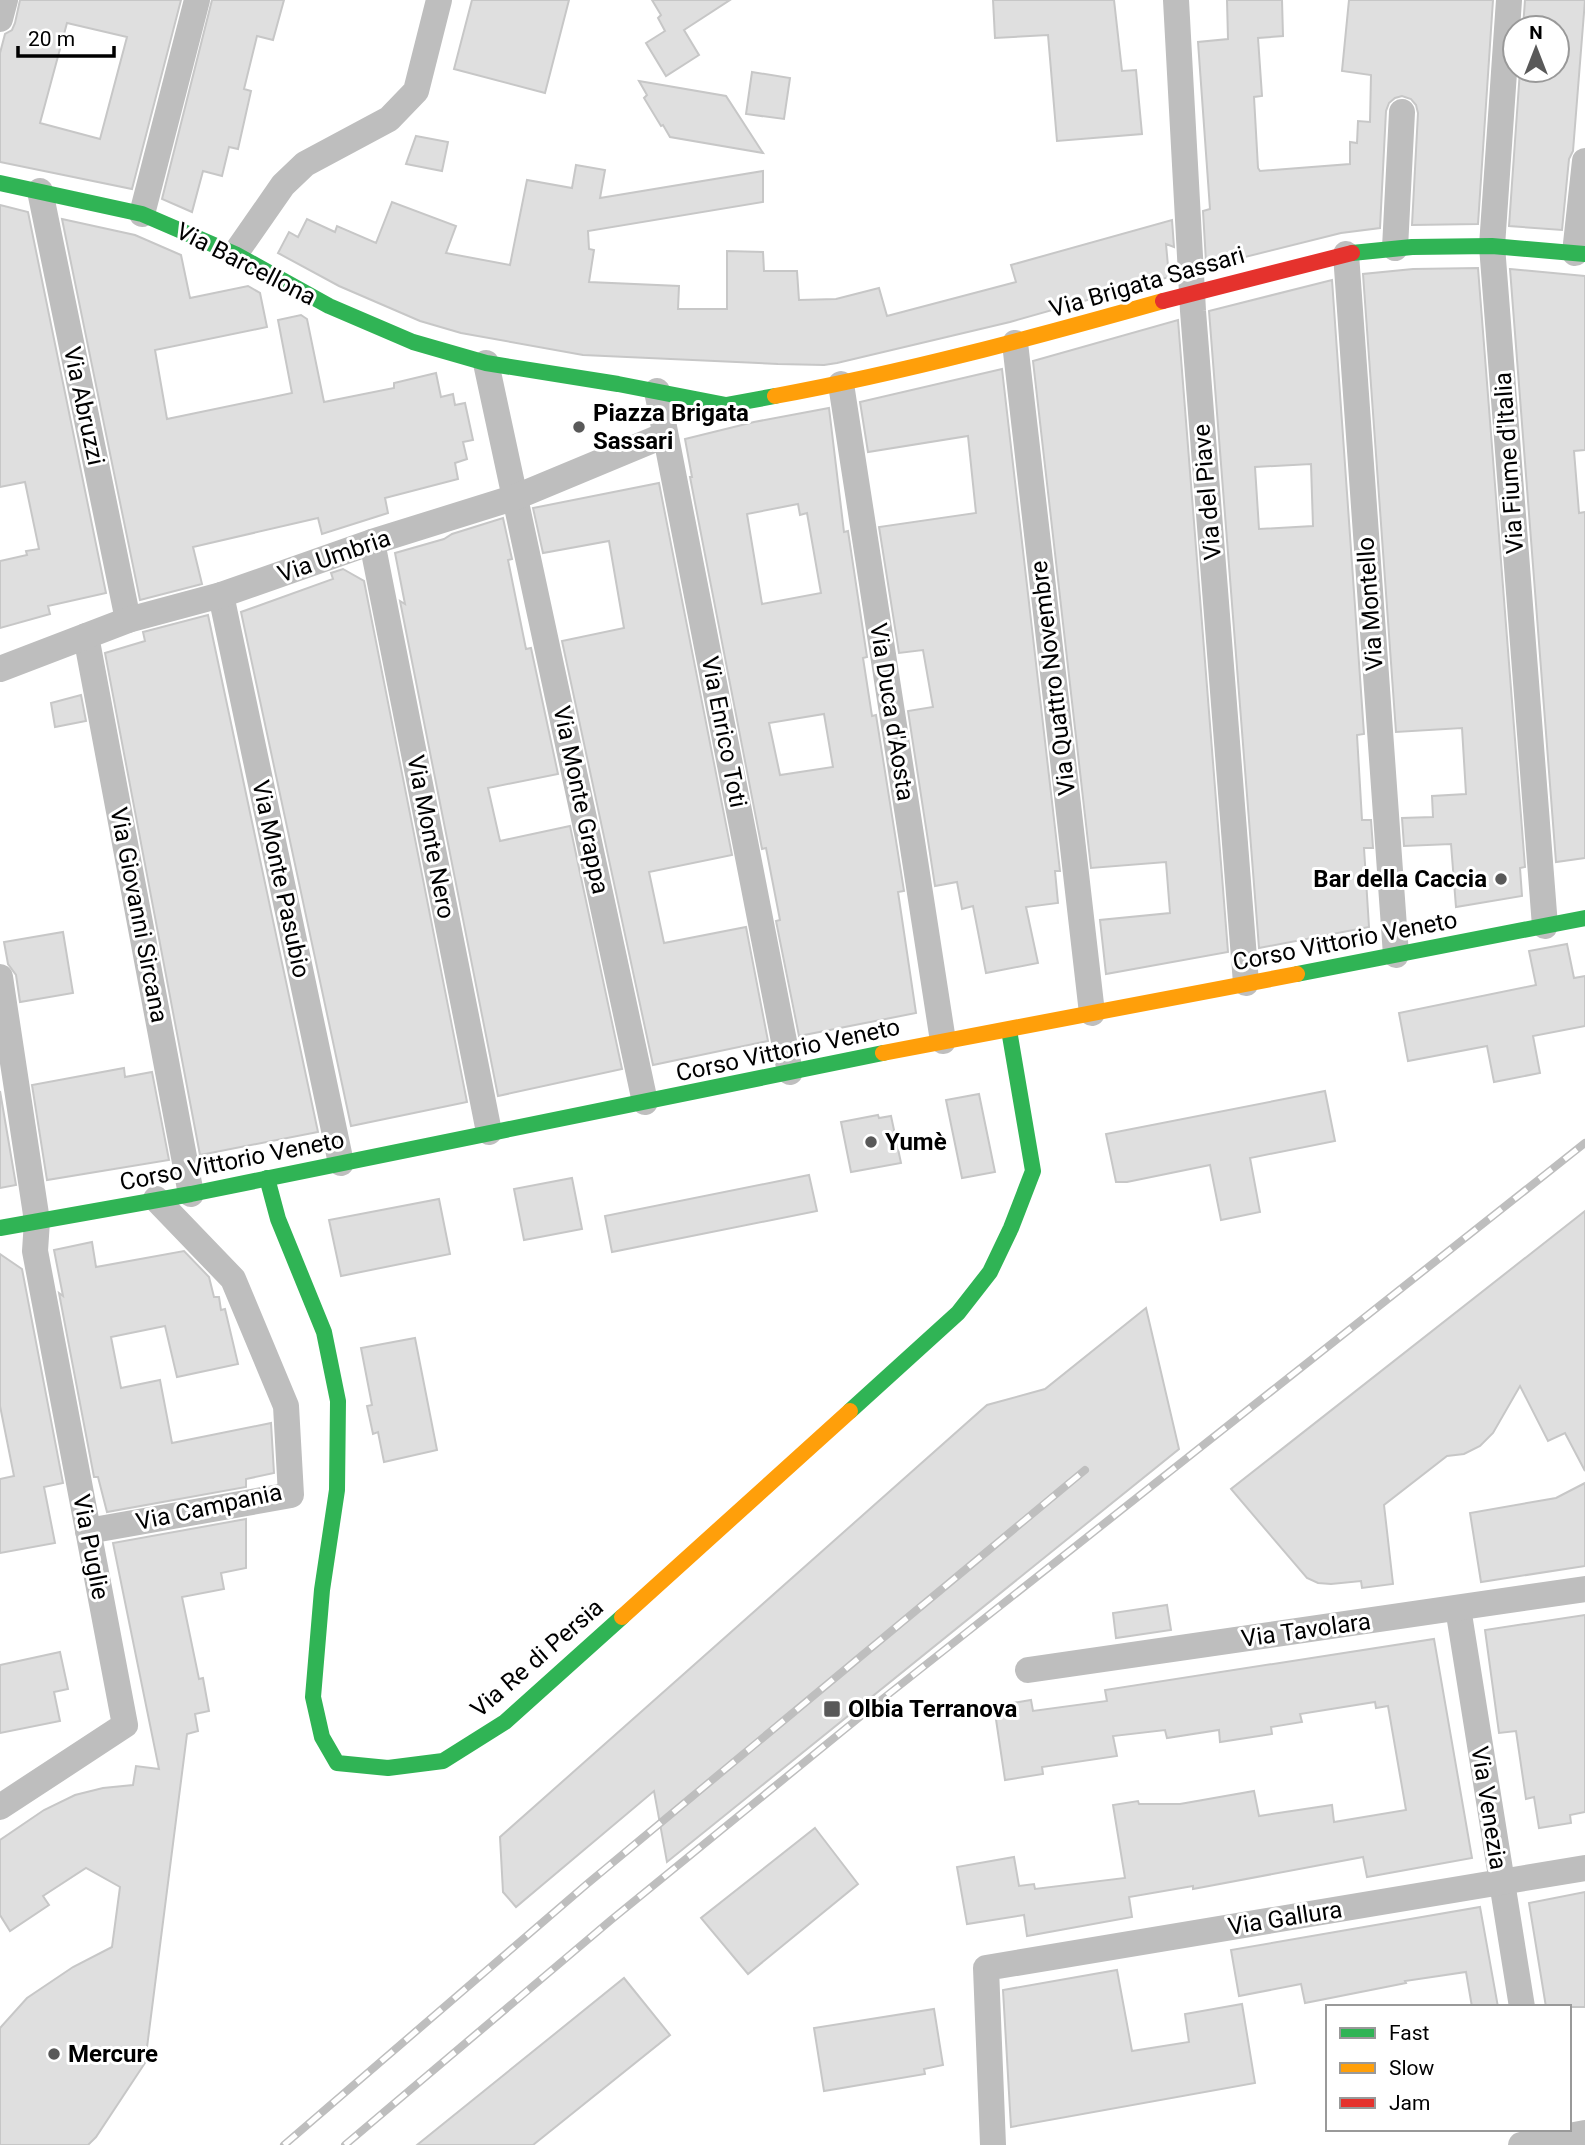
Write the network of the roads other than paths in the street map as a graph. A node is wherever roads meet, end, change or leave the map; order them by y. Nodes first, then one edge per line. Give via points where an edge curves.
1 (5, 0) edge
2 (197, 0) edge
3 (439, 0) edge
4 (1177, 0) edge
5 (1509, 0) edge
6 (0, 19) edge
7 (1402, 112) dead end
8 (1585, 161) edge
9 (0, 183) edge
10 (40, 191) junction
11 (142, 214) junction
12 (1492, 246) junction
13 (1395, 248) junction
14 (235, 254) junction
15 (1346, 254) junction
16 (1580, 254) edge
17 (1191, 293) junction
18 (1015, 343) junction
19 (486, 363) junction
20 (841, 384) junction
21 (657, 391) junction
22 (726, 405) joint
23 (665, 435) junction
24 (516, 497) junction
25 (372, 542) junction
26 (221, 595) junction
27 (128, 620) junction
28 (86, 636) junction
29 (0, 669) edge
30 (1585, 918) edge
31 (1545, 926) junction
32 (1396, 955) junction
33 (0, 977) edge
34 (1245, 983) junction
35 (1091, 1013) junction
36 (1009, 1030) junction
37 (943, 1041) junction
38 (790, 1072) junction
39 (645, 1102) junction
40 (489, 1132) junction
41 (341, 1163) junction
42 (267, 1178) junction
43 (191, 1194) junction
44 (156, 1199) junction
45 (37, 1221) junction
46 (0, 1228) edge
47 (88, 1531) junction
48 (1585, 1588) edge
49 (1458, 1608) junction
50 (1028, 1670) dead end
51 (0, 1807) edge
52 (1585, 1868) edge
53 (1501, 1882) junction
54 (1522, 2005) edge
55 (1585, 2133) edge
56 (1536, 2138) edge
57 (993, 2145) edge

1 - 6 street
2 - 11 street
3 - 14 street via 416,91 389,119 305,164 283,185
4 - 17 street, Via del Piave
5 - 12 street, Via Fiume d'Italia
7 - 13 street
8 - 16 street
9 - 10 street, Via Barcellona
10 - 11 street, Via Barcellona
10 - 27 street, Via Abruzzi
11 - 14 street, Via Barcellona
12 - 13 street, Via Brigata Sassari
12 - 16 street, Via Brigata Sassari
12 - 31 street, Via Fiume d'Italia
13 - 15 street, Via Brigata Sassari
14 - 19 street, Via Barcellona via 329,306 412,342
15 - 17 street, Via Brigata Sassari
15 - 32 street, Via Montello
17 - 18 street, Via Brigata Sassari
17 - 34 street, Via del Piave
18 - 20 street, Via Brigata Sassari
18 - 35 street, Via Quattro Novembre
19 - 21 street, Via Barcellona
19 - 24 street
20 - 22 street, Via Brigata Sassari
20 - 37 street, Via Duca d'Aosta
21 - 22 street, Via Barcellona
21 - 23 street, Via Enrico Toti
23 - 24 street, Via Umbria
23 - 38 street, Via Enrico Toti
24 - 25 street, Via Umbria
24 - 39 street, Via Monte Grappa
25 - 26 street, Via Umbria
25 - 40 street, Via Monte Nero
26 - 27 street, Via Umbria
26 - 41 street, Via Monte Pasubio
27 - 28 street, Via Umbria
28 - 29 street, Via Umbria
28 - 43 street, Via Giovanni Sircana
30 - 31 street, Corso Vittorio Veneto
31 - 32 street, Corso Vittorio Veneto
32 - 34 street, Corso Vittorio Veneto
33 - 45 street, Via Puglie
34 - 35 street, Corso Vittorio Veneto
35 - 36 street, Corso Vittorio Veneto
36 - 37 street, Corso Vittorio Veneto
36 - 42 street, Via Re di Persia via 1033,1171 990,1272 958,1314 505,1722 443,1760 388,1768 337,1763 322,1737 313,1697 337,1490 338,1401 324,1332 278,1219
37 - 38 street, Corso Vittorio Veneto
38 - 39 street, Corso Vittorio Veneto
39 - 40 street, Corso Vittorio Veneto
40 - 41 street, Corso Vittorio Veneto
41 - 42 street, Corso Vittorio Veneto
42 - 43 street, Corso Vittorio Veneto
43 - 44 street, Corso Vittorio Veneto
44 - 45 street, Corso Vittorio Veneto
44 - 47 street, Via Campania via 233,1279 286,1406 291,1495
45 - 46 street, Corso Vittorio Veneto
45 - 47 street, Via Puglie via 35,1251
47 - 51 street, Via Puglie via 125,1725
48 - 49 street, Via Tavolara
49 - 50 street, Via Tavolara
49 - 53 street, Via Venezia
52 - 53 street, Via Gallura
53 - 54 street, Via Venezia
53 - 57 street, Via Gallura via 986,1968
55 - 56 street

